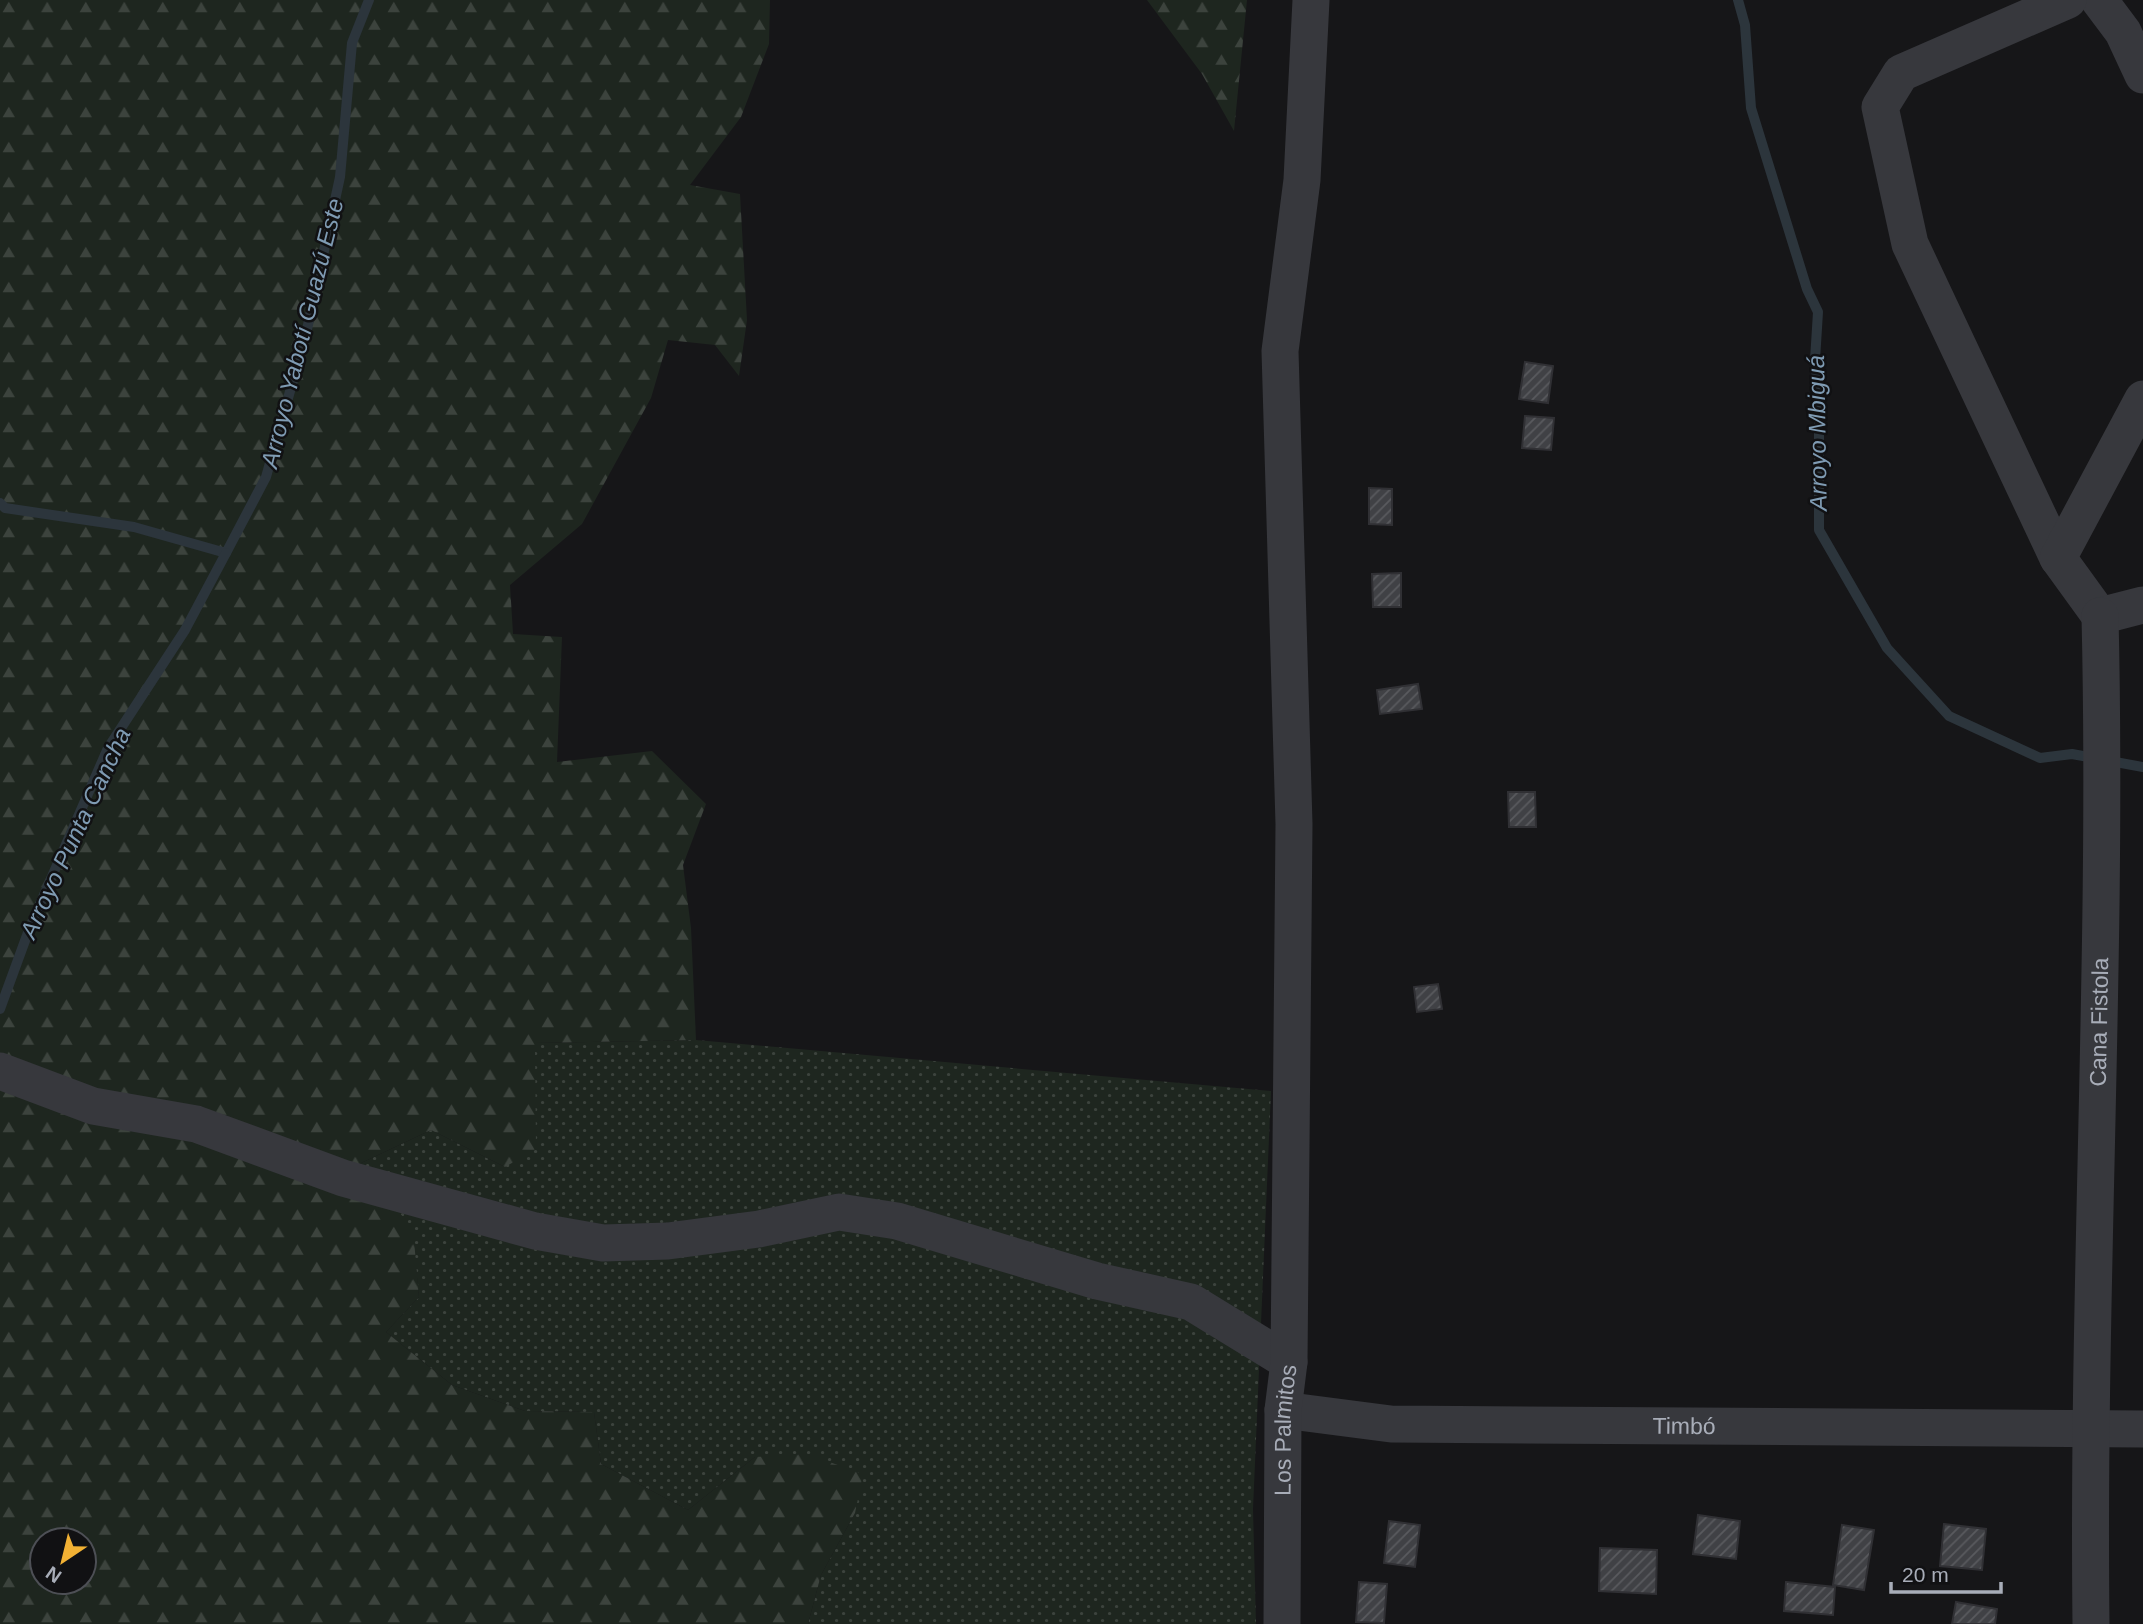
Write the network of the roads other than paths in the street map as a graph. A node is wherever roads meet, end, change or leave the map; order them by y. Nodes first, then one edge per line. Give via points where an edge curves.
1 (1311, 0) edge
2 (2068, 0) edge
3 (2099, 0) edge
4 (2143, 75) edge
5 (2143, 399) edge
6 (2058, 558) junction
7 (2143, 605) edge
8 (2100, 616) junction
9 (0, 1071) edge
10 (1289, 1362) junction
11 (1283, 1410) junction
12 (2143, 1429) edge
13 (2089, 1430) junction
14 (1282, 1624) edge
15 (2091, 1624) edge

1 - 10 street, Los Palmitos via 1302,180 1280,351 1294,824
2 - 6 street via 1901,73 1880,107 1910,244
3 - 4 street via 2123,32
5 - 6 street
6 - 8 street
7 - 8 street
8 - 13 street, Cana Fistola via 2103,739
9 - 10 street via 93,1106 196,1124 343,1178 535,1231 603,1243 668,1241 839,1212 897,1221 1097,1281 1191,1302
10 - 11 street, Los Palmitos
11 - 13 street, Timbó via 1391,1424
11 - 14 street, Los Palmitos
12 - 13 street, Timbó
13 - 15 street, Cana Fistola

